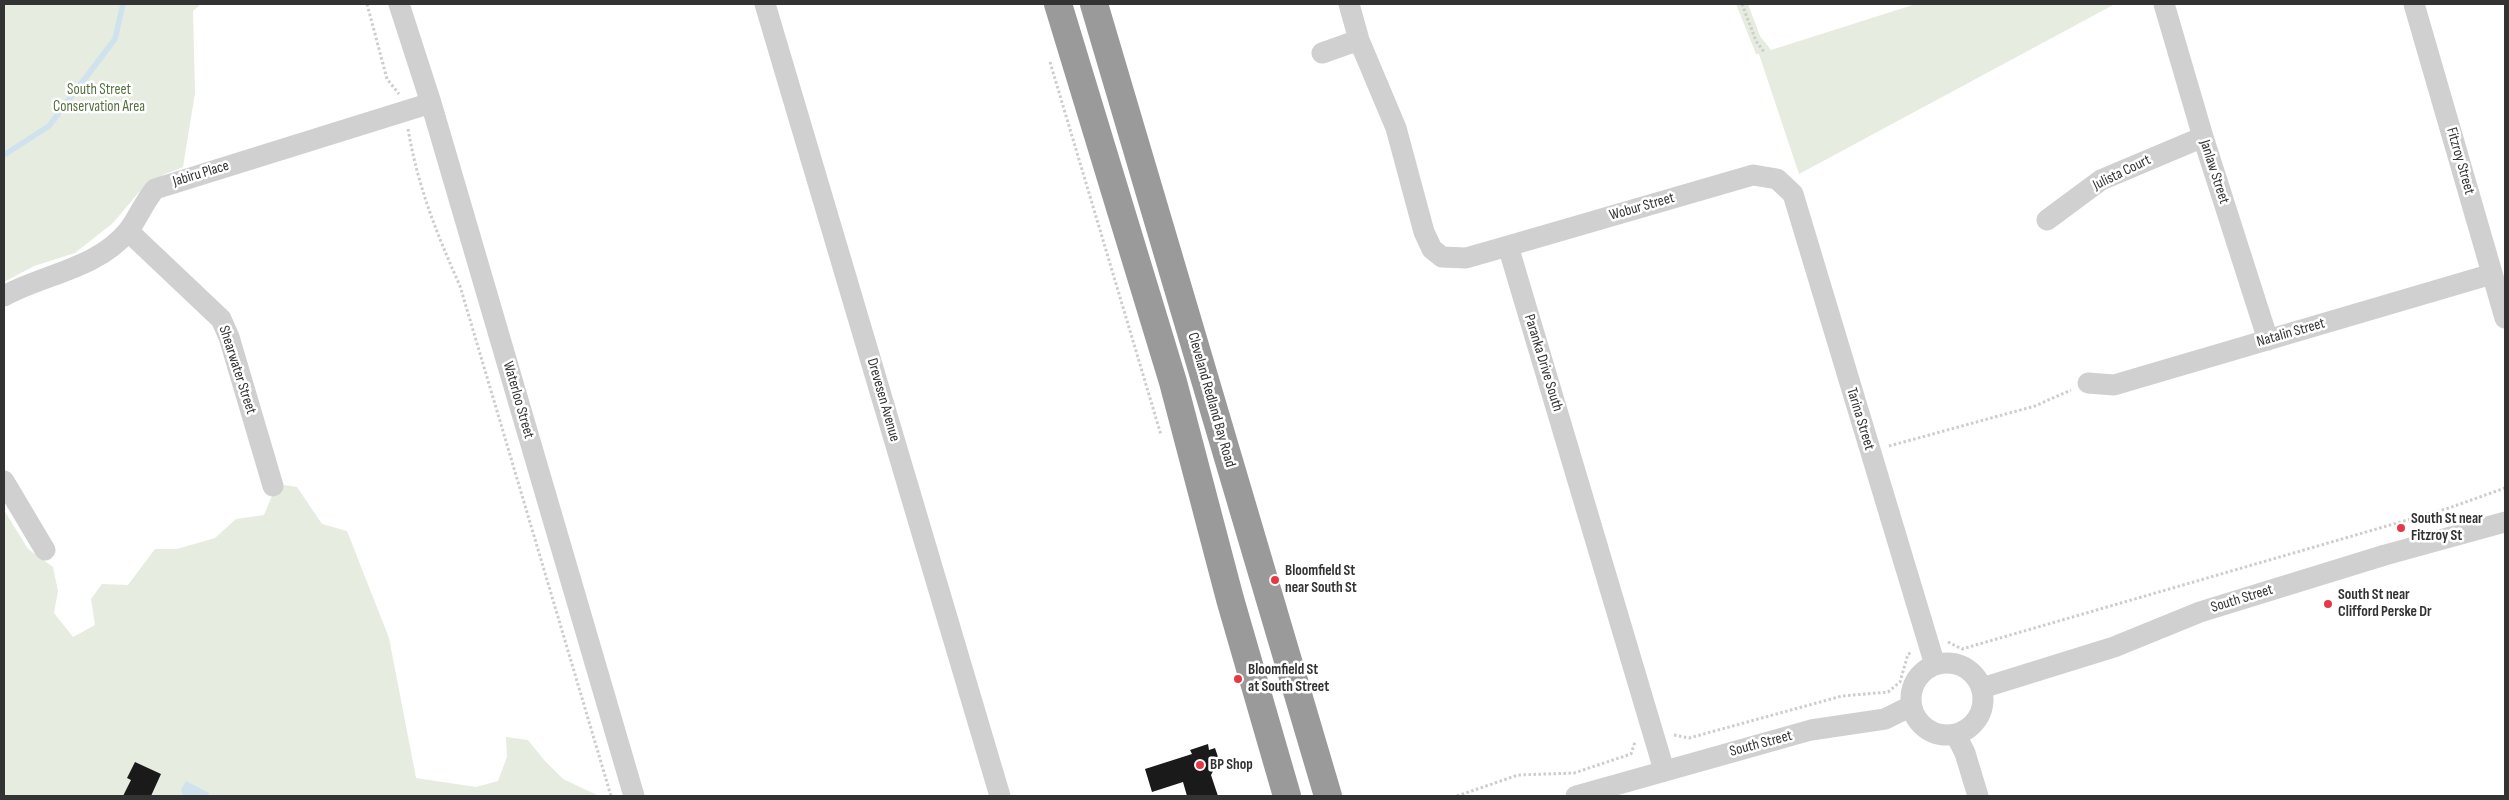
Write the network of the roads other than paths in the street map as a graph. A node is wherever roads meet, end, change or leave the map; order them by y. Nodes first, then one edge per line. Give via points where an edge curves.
1 (399, 4) edge
2 (765, 4) edge
3 (1058, 4) edge
4 (1094, 4) edge
5 (1349, 4) edge
6 (2164, 4) edge
7 (2414, 4) edge
8 (1359, 40) junction
9 (1322, 53) dead end
10 (431, 103) junction
11 (2202, 137) junction
12 (1777, 179) joint
13 (2047, 220) dead end
14 (128, 231) junction
15 (1508, 246) junction
16 (2492, 274) junction
17 (4, 296) edge
18 (2505, 318) edge
19 (2268, 340) junction
20 (2088, 383) road end
21 (4, 482) edge
22 (273, 486) dead end
23 (2505, 522) edge
24 (45, 550) dead end
25 (1932, 656) junction
26 (1982, 688) junction
27 (1911, 706) junction
28 (1956, 735) junction
29 (1664, 770) junction
30 (1612, 791) edge
31 (634, 796) edge
32 (1000, 796) edge
33 (1287, 796) edge
34 (1328, 796) edge
35 (1576, 796) edge
36 (1978, 796) edge

1 - 10 street, Waterloo Street
2 - 32 street, Drevesen Avenue
3 - 33 highway via 1173,382
4 - 34 highway, Cleveland Redland Bay Road
5 - 8 street
6 - 11 street, Janlaw Street
7 - 16 street, Fitzroy Street
8 - 9 street
8 - 15 street via 1396,128 1424,232 1432,249 1442,257 1466,258
10 - 14 street, Jabiru Place via 155,189
10 - 31 street, Waterloo Street
11 - 13 street, Julista Court via 2101,180
11 - 19 street, Janlaw Street
12 - 15 street, Wobur Street via 1753,175
12 - 25 street, Tarina Street via 1793,194
14 - 17 street, Jabiru Place via 89,262
14 - 22 street, Shearwater Street via 221,319
15 - 29 street, Paranka Drive South
16 - 18 street, Fitzroy Street
16 - 19 street, Natalin Street
19 - 20 street, Natalin Street via 2114,385
21 - 24 street
23 - 26 street, South Street via 2200,612 2114,647
25 - 26 street via 1963,666 1975,675
25 - 27 street via 1915,681
26 - 28 street via 1984,702 1980,717 1970,728
27 - 28 street via 1919,722 1933,733
27 - 29 street, South Street via 1890,718 1811,730
28 - 36 street
29 - 30 street, South Street
30 - 35 street, South Street

